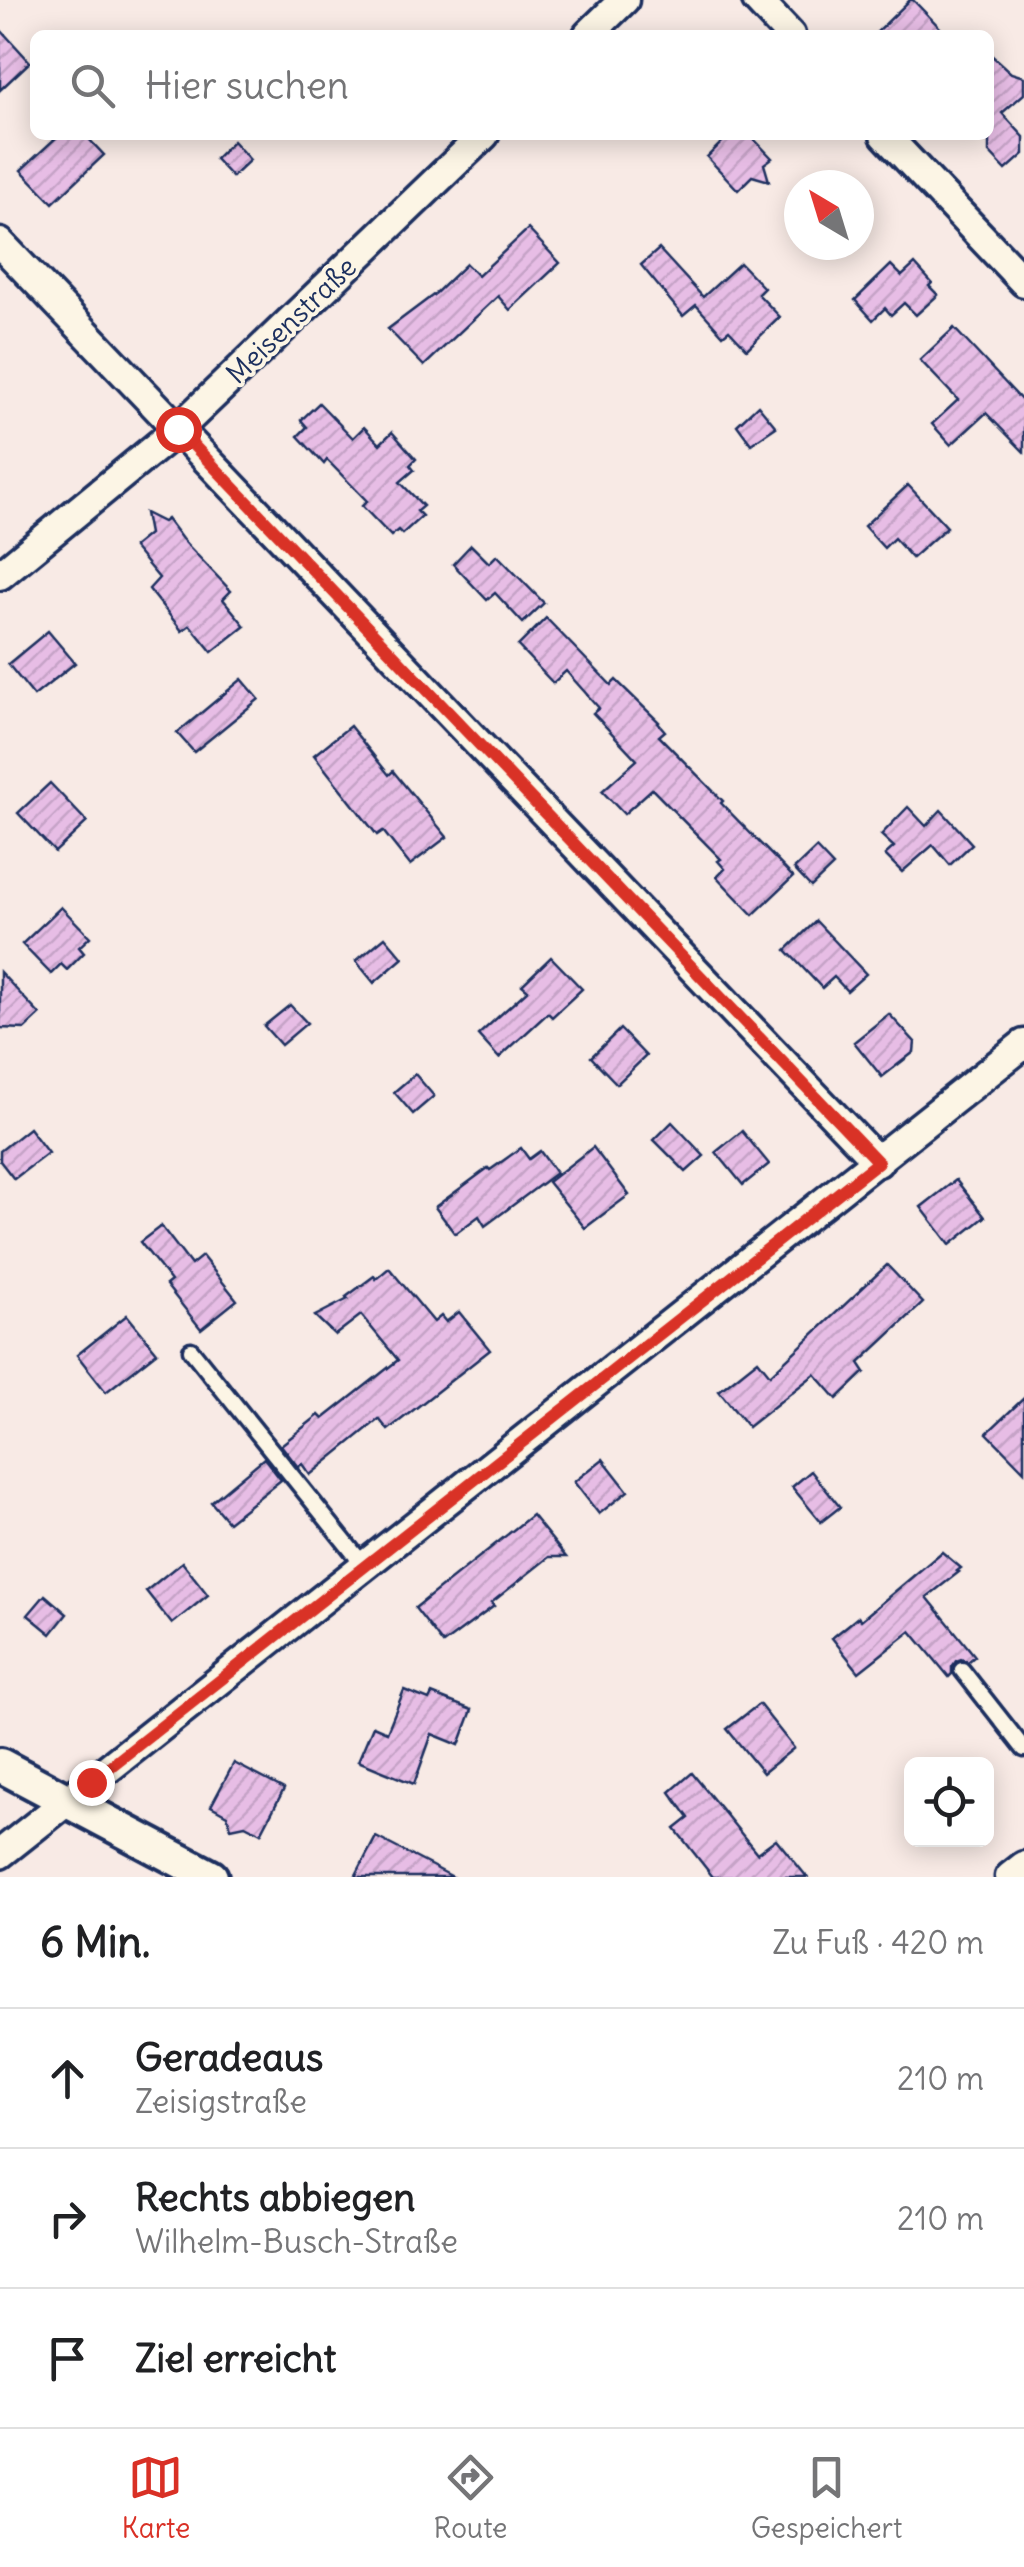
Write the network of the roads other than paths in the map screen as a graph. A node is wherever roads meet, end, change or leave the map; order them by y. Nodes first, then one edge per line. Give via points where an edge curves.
1 (624, 0) edge
2 (757, 0) edge
3 (593, 30) edge
4 (785, 30) edge
5 (479, 140) edge
6 (889, 140) edge
7 (0, 243) edge
8 (1024, 282) edge
9 (178, 429) junction
10 (0, 575) edge
11 (1024, 1044) edge
12 (878, 1162) junction
13 (191, 1350) dead end
14 (365, 1567) junction
15 (962, 1670) dead end
16 (1024, 1749) edge
17 (0, 1764) edge
18 (69, 1800) junction
19 (0, 1854) edge
20 (1024, 1866) edge
21 (210, 1877) edge
22 (1010, 1877) edge

1 - 3 street
2 - 4 street
5 - 9 street, Meisenstraße
6 - 8 street
7 - 9 street
9 - 10 street, Meisenstraße
9 - 12 street
11 - 12 street
12 - 14 street
13 - 14 lane
14 - 18 street
15 - 16 lane
17 - 18 street
18 - 19 street
18 - 21 street
20 - 22 street

